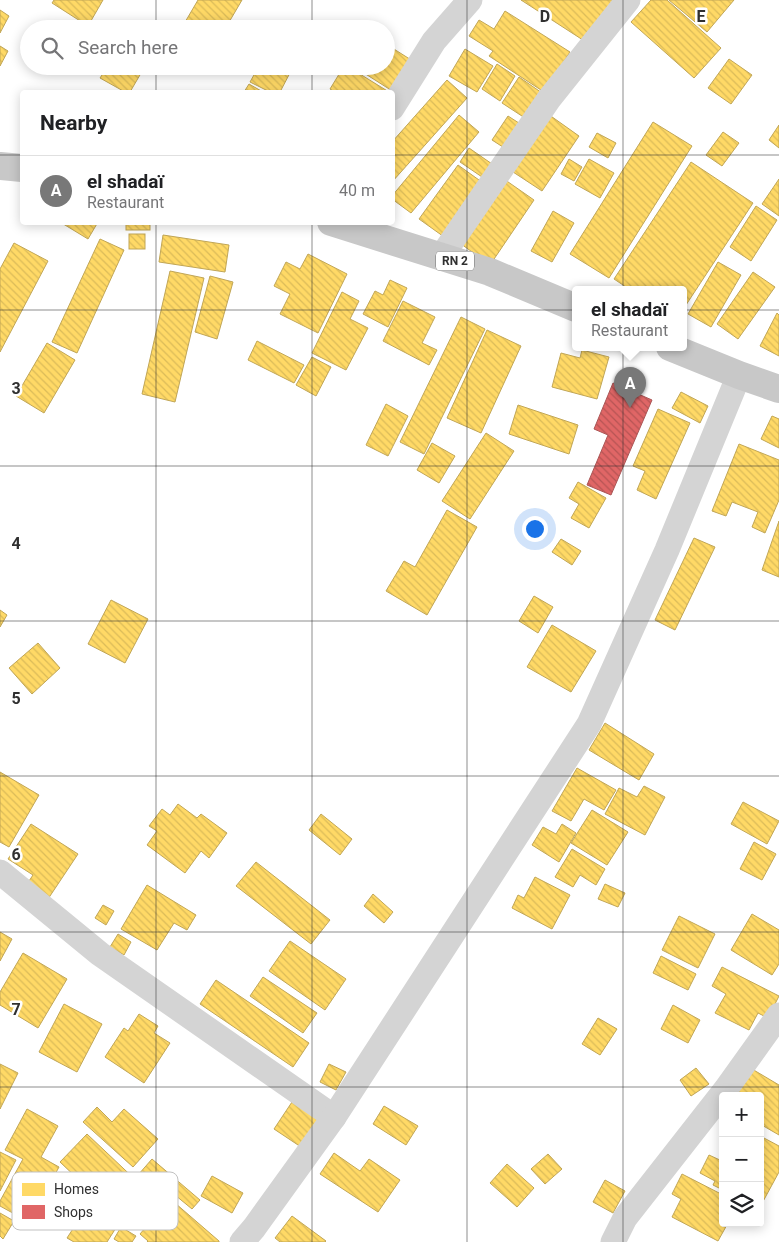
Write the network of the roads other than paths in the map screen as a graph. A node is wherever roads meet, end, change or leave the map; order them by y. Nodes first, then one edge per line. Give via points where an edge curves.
1 (470, 0) edge
2 (628, 0) edge
3 (395, 103) edge
4 (0, 166) edge
5 (20, 168) edge
6 (341, 225) edge
7 (442, 257) junction
8 (572, 306) edge
9 (680, 351) edge
10 (739, 375) junction
11 (779, 389) edge
12 (0, 872) edge
13 (779, 1015) edge
14 (334, 1117) junction
15 (626, 1230) edge
16 (242, 1242) edge
17 (613, 1242) edge

1 - 3 street via 434,41
2 - 7 street via 549,98
4 - 5 main road
6 - 7 main road, RN 2
7 - 8 main road, RN 2 via 490,272
9 - 10 main road
10 - 11 main road
10 - 14 street via 667,550 589,724
12 - 14 street via 100,954
13 - 15 street
14 - 16 street
15 - 17 street

